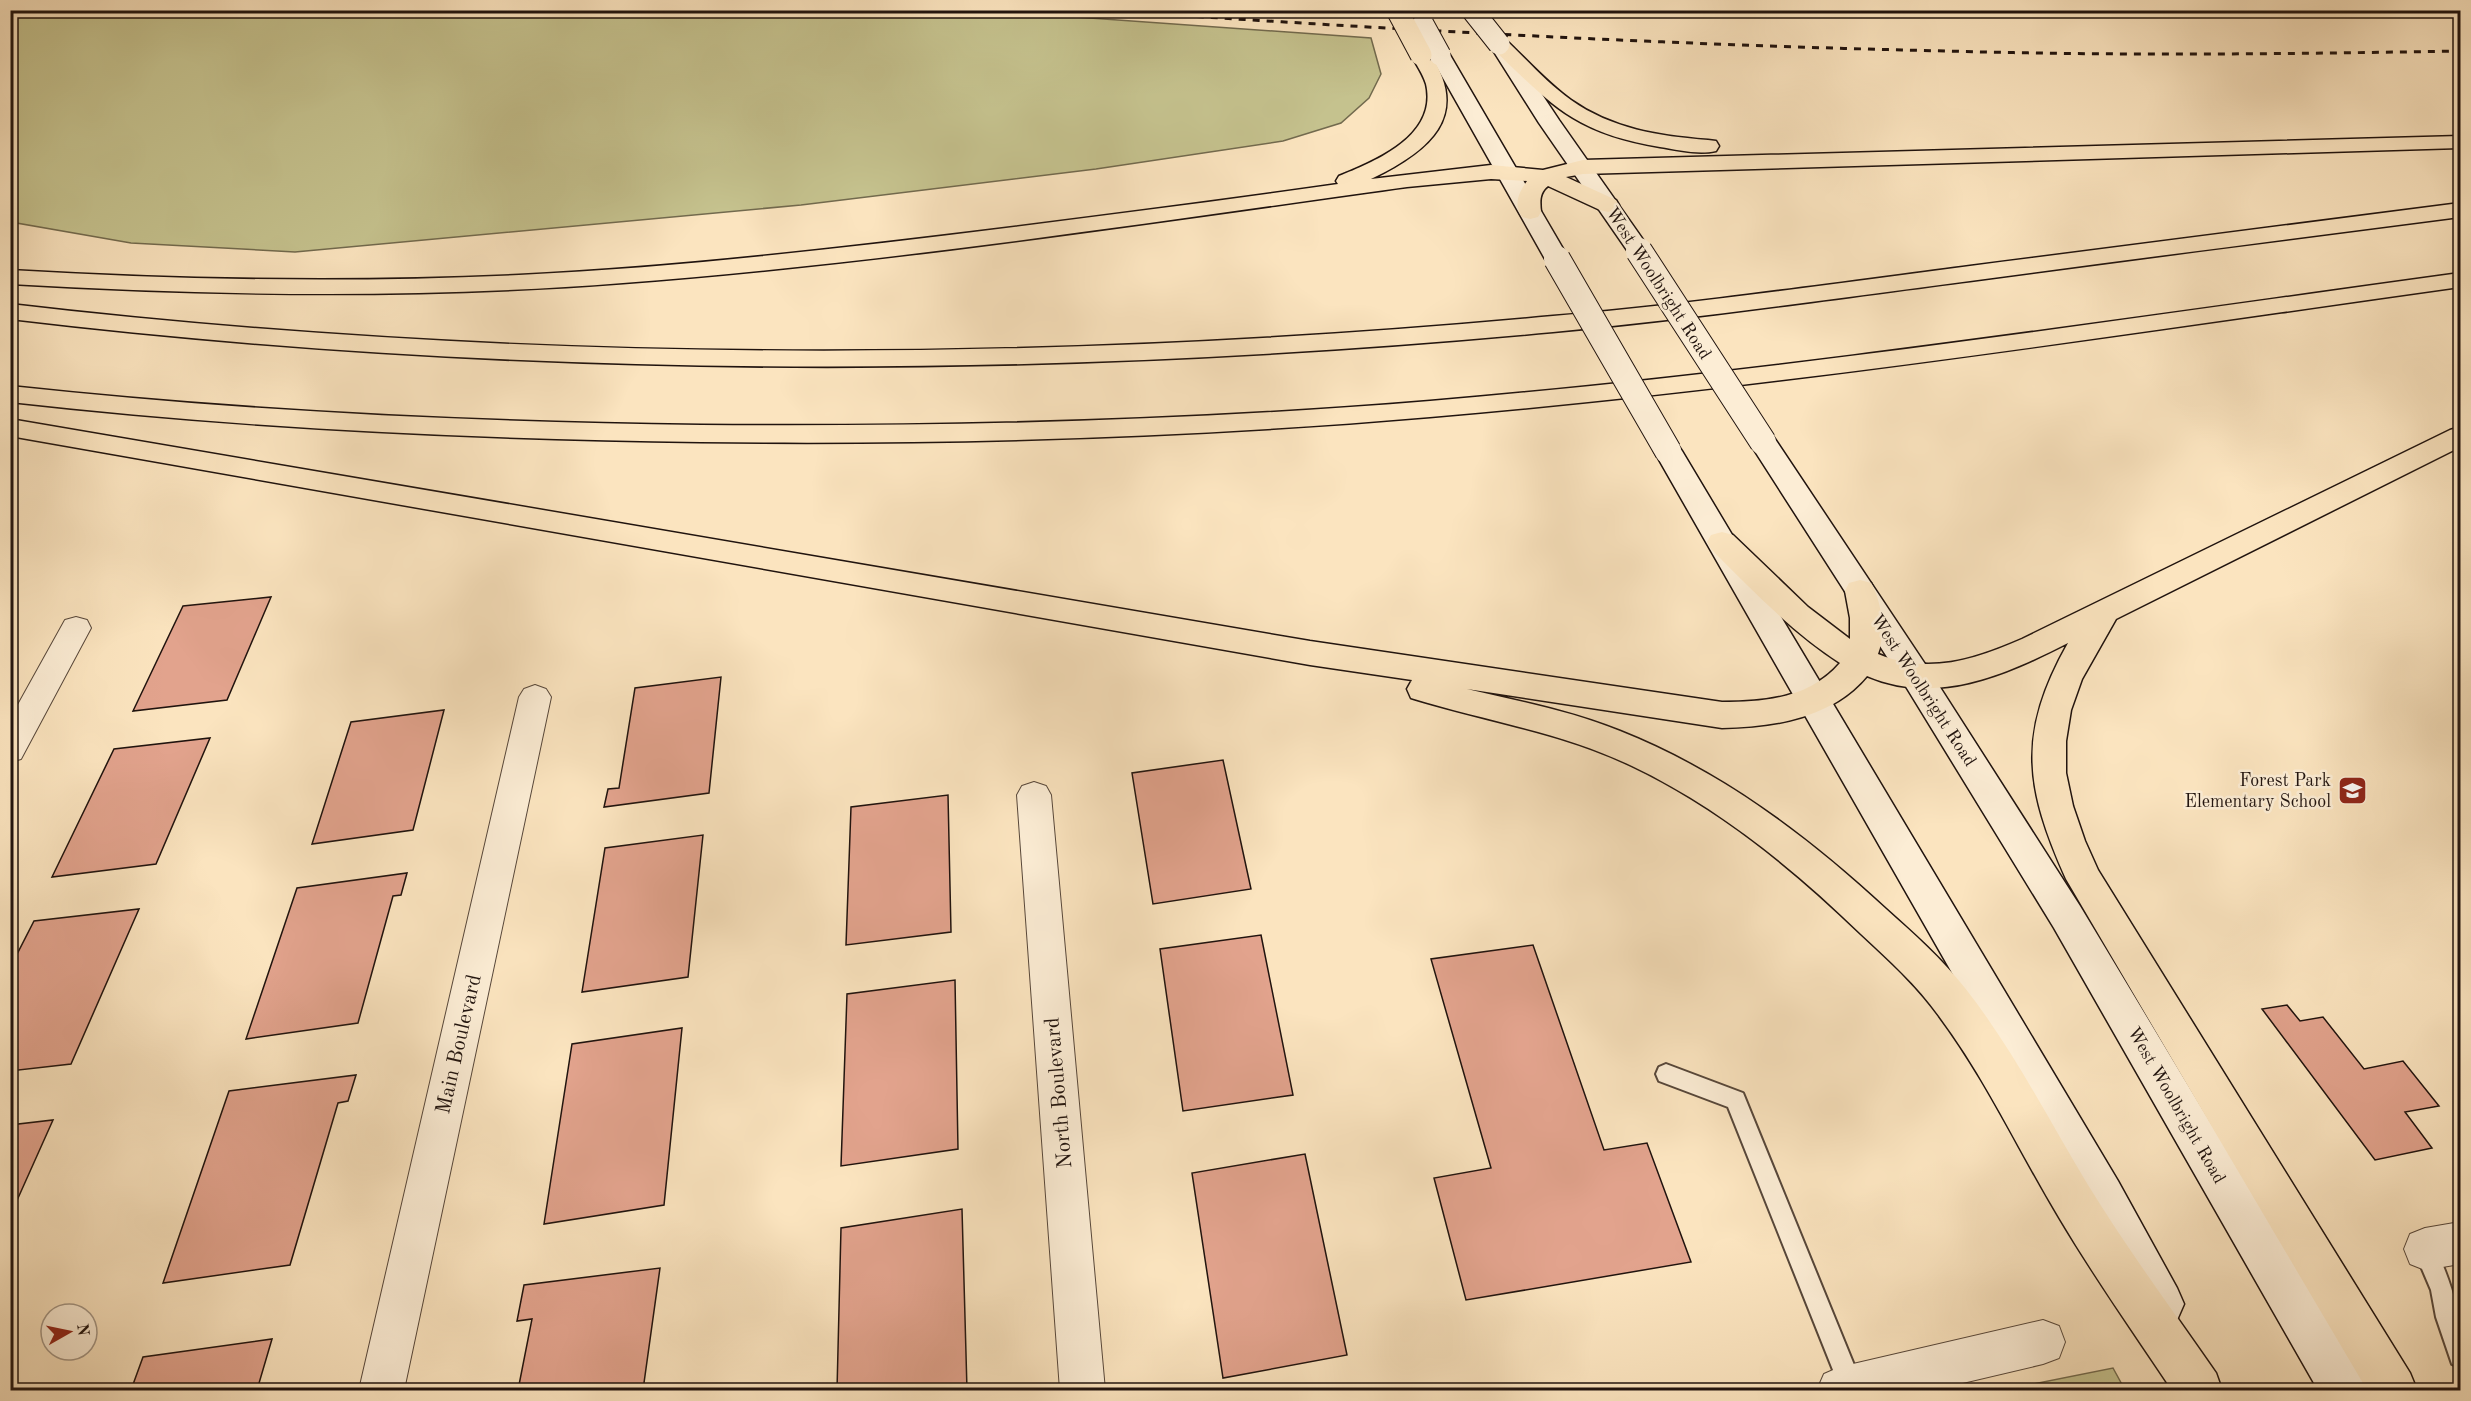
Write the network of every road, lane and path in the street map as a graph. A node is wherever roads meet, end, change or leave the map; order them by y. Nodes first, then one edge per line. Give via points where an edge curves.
1 (1397, 10) edge
2 (1415, 10) edge
3 (1472, 10) edge
4 (1431, 55) junction
5 (1508, 55) junction
6 (2460, 142) edge
7 (2015, 156) junction
8 (1583, 167) junction
9 (1507, 172) junction
10 (1547, 176) junction
11 (1312, 195) junction
12 (1608, 205) junction
13 (2460, 210) edge
14 (1530, 212) junction
15 (10, 277) edge
16 (2460, 280) edge
17 (10, 311) edge
18 (10, 394) edge
19 (10, 427) edge
20 (2460, 436) edge
21 (1722, 542) junction
22 (1860, 591) junction
23 (2105, 612) junction
24 (76, 628) dead end
25 (1310, 653) junction
26 (1860, 659) junction
27 (1916, 676) junction
28 (536, 697) dead end
29 (1813, 700) junction
30 (10, 750) edge
31 (1034, 795) dead end
32 (1666, 1074) dead end
33 (2443, 1246) edge
34 (2043, 1342) dead end
35 (2460, 1356) edge
36 (1846, 1389) edge
37 (381, 1390) edge
38 (1083, 1390) edge
39 (2199, 1390) edge
40 (2208, 1390) edge
41 (2344, 1390) edge
42 (2393, 1390) edge

1 - 4 highway, bridge
2 - 4 main road, bridge
3 - 5 main road, West Woolbright Road, bridge
4 - 9 main road
4 - 11 highway via 1437,92 1435,112 1424,133 1391,160
5 - 7 highway via 1573,111 1606,127 1643,138 1720,147
5 - 8 main road, West Woolbright Road via 1522,84
6 - 7 highway
7 - 8 highway
8 - 10 highway
8 - 12 main road, West Woolbright Road
9 - 10 highway
9 - 11 highway
9 - 14 main road
10 - 12 highway
10 - 14 highway via 1530,194
11 - 15 highway via 823,257 560,280 316,288
12 - 22 main road, West Woolbright Road, bridge
13 - 17 highway via 1648,314 1371,339 1181,350 891,357 602,355 313,340
14 - 21 main road, bridge
16 - 18 highway via 1675,385 1358,415 1154,426 849,434 618,432 249,417
19 - 25 highway
20 - 23 highway
21 - 26 highway via 1806,624
21 - 29 main road
22 - 26 highway via 1867,629
22 - 27 main road, West Woolbright Road
23 - 27 highway via 1990,666 1953,676
23 - 42 highway via 2080,648 2054,705 2047,755 2063,831 2084,879
24 - 30 street
25 - 29 highway via 1722,715 1784,711
25 - 39 highway via 1608,741 1738,808 1789,846 1858,905 1951,999 1982,1041 2075,1203
26 - 27 highway
26 - 29 highway via 1844,679
27 - 41 main road, West Woolbright Road via 2067,917
28 - 37 street, Main Boulevard
29 - 40 main road via 2103,1196
31 - 38 street, North Boulevard
32 - 36 lane via 1736,1100
33 - 35 lane via 2442,1289
34 - 36 street

